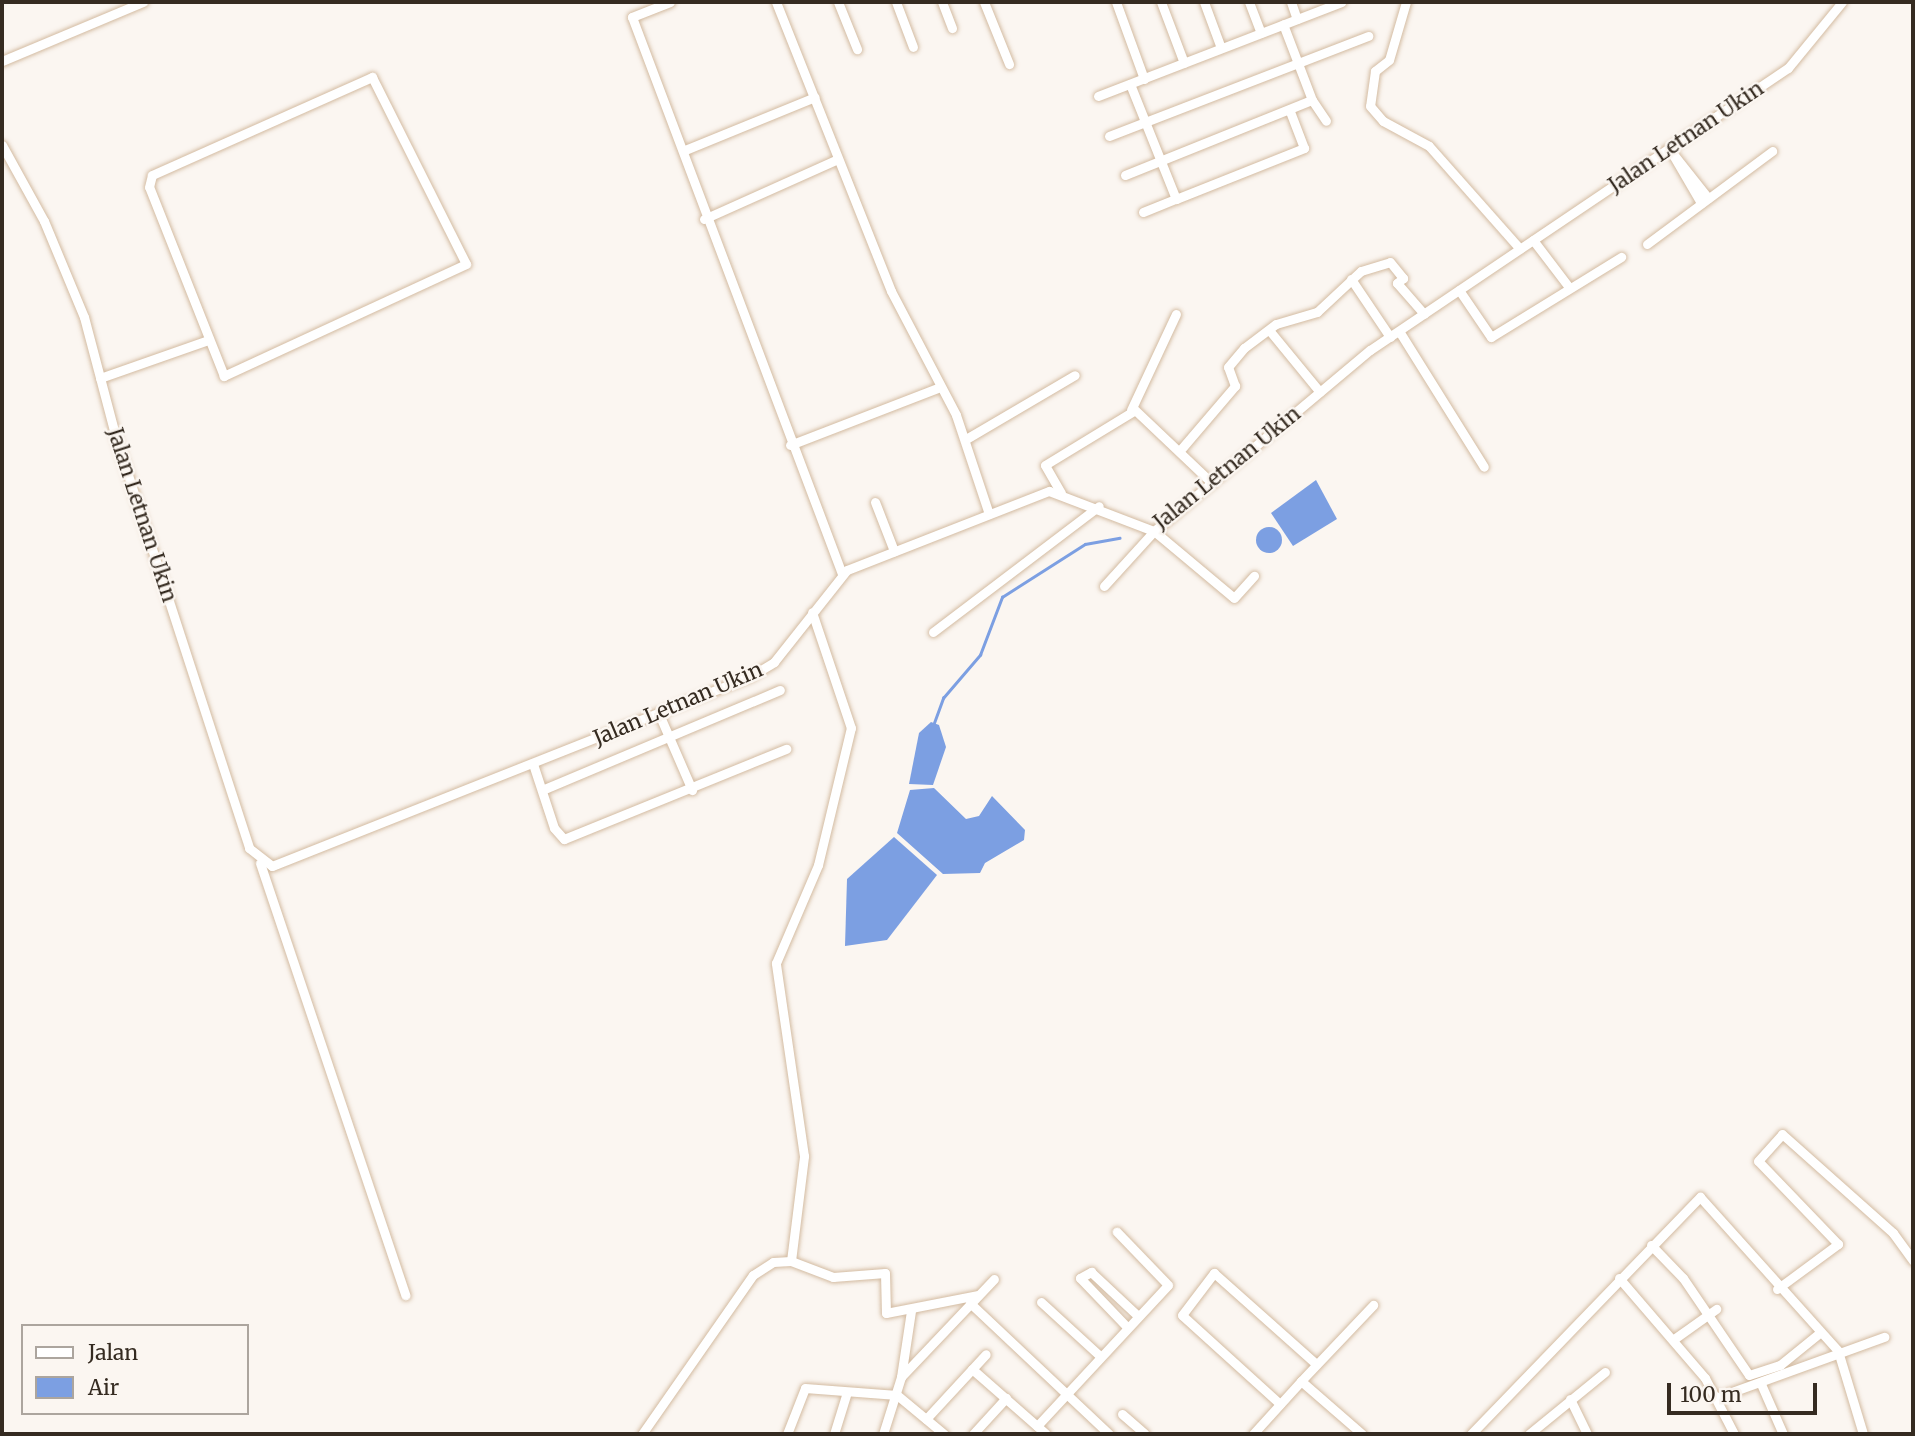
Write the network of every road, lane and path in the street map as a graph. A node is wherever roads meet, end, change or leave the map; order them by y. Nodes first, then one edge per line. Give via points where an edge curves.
1 (143, 2) edge
2 (670, 2) edge
3 (776, 2) edge
4 (838, 2) edge
5 (896, 2) edge
6 (942, 2) edge
7 (984, 2) edge
8 (1116, 2) edge
9 (1161, 2) edge
10 (1203, 2) edge
11 (1249, 2) edge
12 (1291, 2) edge
13 (1338, 2) edge
14 (1406, 2) edge
15 (1843, 2) edge
16 (1297, 19) junction
17 (1283, 24) junction
18 (952, 28) dead end
19 (1261, 33) junction
20 (1368, 36) dead end
21 (914, 47) dead end
22 (1222, 48) junction
23 (857, 49) dead end
24 (2, 61) edge
25 (1298, 62) junction
26 (1184, 63) junction
27 (1009, 64) dead end
28 (1144, 79) junction
29 (1130, 84) junction
30 (1098, 96) dead end
31 (815, 97) junction
32 (1312, 100) junction
33 (1290, 111) junction
34 (1326, 121) dead end
35 (1145, 122) junction
36 (1109, 136) dead end
37 (2, 145) edge
38 (685, 150) junction
39 (1772, 151) dead end
40 (1672, 152) junction
41 (838, 159) junction
42 (1160, 161) junction
43 (1125, 175) dead end
44 (1176, 199) junction
45 (1705, 200) junction
46 (1143, 212) dead end
47 (704, 219) junction
48 (1533, 240) junction
49 (1647, 244) dead end
50 (1520, 249) junction
51 (1621, 257) dead end
52 (1350, 279) junction
53 (1568, 286) junction
54 (1459, 290) junction
55 (1176, 314) dead end
56 (1424, 314) junction
57 (1269, 330) junction
58 (1399, 331) junction
59 (1390, 337) junction
60 (208, 340) junction
61 (1075, 375) dead end
62 (100, 378) junction
63 (940, 387) junction
64 (1320, 392) junction
65 (1131, 411) junction
66 (966, 439) junction
67 (790, 445) junction
68 (1182, 448) junction
69 (1483, 467) dead end
70 (1212, 483) junction
71 (1061, 493) junction
72 (875, 502) dead end
73 (1099, 506) junction
74 (989, 514) junction
75 (1154, 531) junction
76 (894, 551) junction
77 (842, 574) junction
78 (1254, 576) dead end
79 (1104, 586) dead end
80 (812, 612) junction
81 (933, 632) dead end
82 (780, 690) dead end
83 (659, 714) junction
84 (669, 737) junction
85 (786, 749) dead end
86 (533, 764) junction
87 (542, 790) junction
88 (692, 790) junction
89 (260, 863) junction
90 (1117, 1232) dead end
91 (1651, 1245) junction
92 (791, 1261) junction
93 (1913, 1261) edge
94 (1619, 1278) junction
95 (994, 1279) dead end
96 (1777, 1289) junction
97 (405, 1295) dead end
98 (978, 1295) junction
99 (970, 1303) junction
100 (1041, 1303) dead end
101 (1373, 1306) dead end
102 (1716, 1309) dead end
103 (911, 1311) junction
104 (1138, 1316) junction
105 (1707, 1316) junction
106 (1127, 1327) junction
107 (1817, 1335) junction
108 (1884, 1337) dead end
109 (1674, 1339) junction
110 (1838, 1351) junction
111 (986, 1354) dead end
112 (1100, 1356) junction
113 (1316, 1364) junction
114 (972, 1369) junction
115 (1605, 1372) dead end
116 (901, 1377) junction
117 (1301, 1381) junction
118 (1761, 1384) junction
119 (847, 1392) junction
120 (897, 1395) junction
121 (1066, 1395) junction
122 (1716, 1395) junction
123 (1006, 1398) junction
124 (1570, 1399) junction
125 (1280, 1404) junction
126 (1122, 1414) dead end
127 (926, 1419) junction
128 (1037, 1426) junction
129 (642, 1434) edge
130 (787, 1434) edge
131 (834, 1434) edge
132 (883, 1434) edge
133 (944, 1434) edge
134 (973, 1434) edge
135 (1046, 1434) edge
136 (1109, 1434) edge
137 (1145, 1434) edge
138 (1253, 1434) edge
139 (1362, 1434) edge
140 (1471, 1434) edge
141 (1529, 1434) edge
142 (1587, 1434) edge
143 (1734, 1434) edge
144 (1783, 1434) edge
145 (1863, 1434) edge

1 - 24 street
2 - 38 street via 632,17
3 - 31 street
4 - 23 street
5 - 21 street
6 - 18 street
7 - 27 street
8 - 28 street
9 - 26 street
10 - 22 street
11 - 19 street
12 - 16 street
13 - 16 street
14 - 50 street via 1389,60 1375,72 1370,106 1383,121 1429,146
15 - 40 street, Jalan Letnan Ukin via 1788,68
16 - 17 street
17 - 19 street
17 - 25 street
19 - 22 street
20 - 25 street
22 - 26 street
25 - 32 street
25 - 35 street
26 - 28 street
28 - 29 street
29 - 30 street
29 - 35 street
31 - 38 street
31 - 41 street
32 - 33 street
32 - 34 street
33 - 42 street
33 - 44 street via 1304,148
35 - 36 street
35 - 42 street
37 - 62 street, Jalan Letnan Ukin via 67,270
38 - 47 street
39 - 45 street
40 - 45 street
40 - 48 street, Jalan Letnan Ukin
41 - 47 street
41 - 63 street via 891,291
42 - 43 street
42 - 44 street
44 - 46 street
45 - 49 street
47 - 67 street
48 - 50 street, Jalan Letnan Ukin
48 - 53 street
50 - 54 street, Jalan Letnan Ukin
51 - 53 street
52 - 56 street via 1390,262 1403,278 1398,283
52 - 57 street via 1317,312
52 - 59 street
53 - 54 street via 1491,337
54 - 56 street, Jalan Letnan Ukin
55 - 65 street
56 - 58 street, Jalan Letnan Ukin
57 - 64 street
57 - 68 street via 1237,355 1228,371 1236,386
58 - 59 street, Jalan Letnan Ukin
58 - 69 street
59 - 64 street, Jalan Letnan Ukin
60 - 60 street via 224,376 466,264 372,77 152,175 149,187
60 - 62 street
61 - 66 street
62 - 89 street, Jalan Letnan Ukin via 249,849
63 - 66 street
63 - 67 street
64 - 70 street, Jalan Letnan Ukin
65 - 68 street
65 - 71 street via 1045,465
66 - 74 street
67 - 77 street
68 - 70 street
70 - 75 street, Jalan Letnan Ukin
71 - 73 street, Jalan Letnan Ukin
71 - 74 street, Jalan Letnan Ukin via 1049,491
72 - 76 street
73 - 75 street, Jalan Letnan Ukin
73 - 81 street
74 - 76 street, Jalan Letnan Ukin
75 - 78 street via 1234,598
75 - 79 street
76 - 77 street, Jalan Letnan Ukin
77 - 80 street, Jalan Letnan Ukin
80 - 83 street, Jalan Letnan Ukin via 771,666
80 - 92 street via 851,727 818,865 776,963 804,1156
82 - 84 street
83 - 84 street
83 - 86 street, Jalan Letnan Ukin
84 - 87 street
84 - 88 street
85 - 88 street
86 - 87 street
86 - 89 street, Jalan Letnan Ukin via 285,865
87 - 88 street via 554,828 564,839
89 - 97 street
90 - 104 street via 1167,1282
91 - 94 street
91 - 96 street via 1700,1198
91 - 105 street
92 - 103 street via 832,1277 885,1273 884,1312
92 - 129 street via 773,1262 753,1275
93 - 96 street via 1893,1233 1783,1134 1758,1161 1838,1244
94 - 109 street
94 - 140 street
95 - 98 street
96 - 107 street
98 - 99 street
98 - 103 street
99 - 116 street
99 - 121 street
100 - 112 street
101 - 113 street
102 - 105 street
103 - 116 street
104 - 106 street
104 - 106 street via 1091,1272 1080,1278
105 - 107 street via 1752,1377 1780,1365
105 - 109 street
106 - 112 street
107 - 110 street
108 - 110 street
109 - 122 street
110 - 118 street
110 - 145 street
111 - 114 street
112 - 121 street
113 - 117 street
113 - 125 street via 1214,1273 1182,1315
114 - 123 street
114 - 127 street
115 - 124 street
116 - 120 street
117 - 125 street
117 - 139 street
118 - 122 street
118 - 144 street
119 - 120 street
119 - 130 street via 803,1388
119 - 131 street
120 - 127 street
120 - 132 street
121 - 128 street
121 - 136 street
122 - 143 street
123 - 128 street
123 - 134 street
124 - 141 street
124 - 142 street
125 - 138 street
126 - 137 street
127 - 133 street
128 - 135 street

